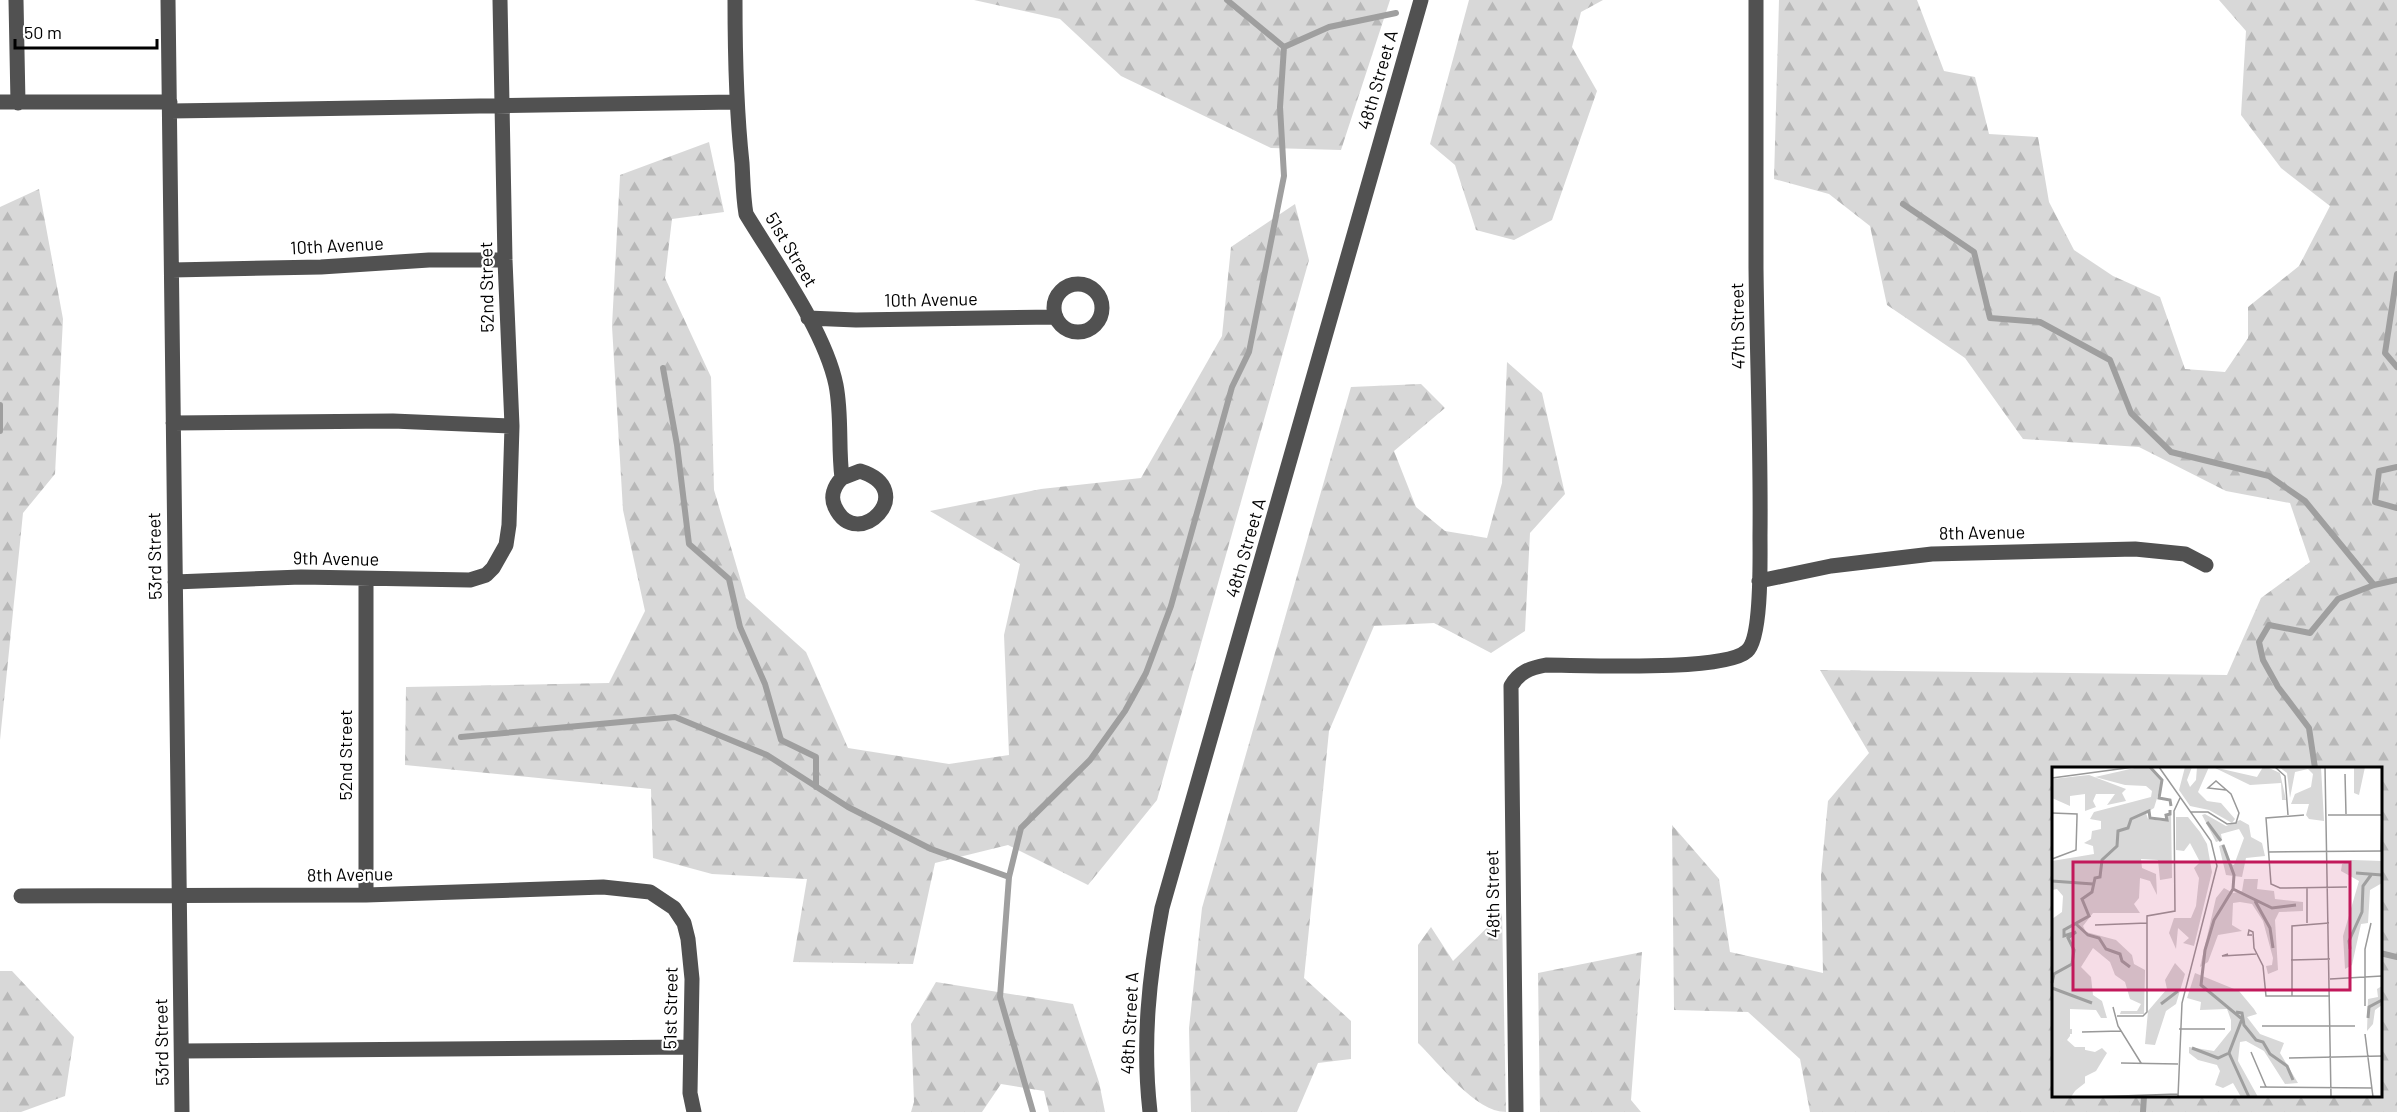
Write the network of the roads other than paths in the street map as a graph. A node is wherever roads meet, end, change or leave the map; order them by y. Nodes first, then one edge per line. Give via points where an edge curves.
1 (16, 0) edge
2 (168, 0) edge
3 (500, 0) edge
4 (735, 0) edge
5 (1422, 0) edge
6 (1756, 0) edge
7 (0, 102) edge
8 (18, 102) junction
9 (735, 102) junction
10 (502, 106) junction
11 (170, 107) junction
12 (505, 260) junction
13 (172, 270) junction
14 (1056, 317) dead end
15 (808, 318) junction
16 (173, 423) junction
17 (512, 426) junction
18 (842, 477) dead end
19 (2206, 565) dead end
20 (493, 568) joint
21 (366, 580) junction
22 (1759, 581) junction
23 (175, 582) junction
24 (1516, 678) joint
25 (179, 895) junction
26 (366, 895) junction
27 (21, 896) dead end
28 (674, 908) joint
29 (689, 1047) junction
30 (182, 1051) junction
31 (182, 1112) edge
32 (694, 1112) edge
33 (1149, 1112) edge
34 (1516, 1112) edge

1 - 8 street
2 - 11 street, 53rd Street
3 - 10 street, 52nd Street
4 - 9 street, 51st Street
5 - 33 street, 48th Street A via 1162,908 1145,1040
6 - 22 street, 47th Street
7 - 8 street
8 - 11 street
9 - 10 street
9 - 15 street, 51st Street via 746,214
10 - 11 street
10 - 12 street, 52nd Street
11 - 13 street, 53rd Street
12 - 13 street, 10th Avenue
12 - 17 street, 52nd Street
13 - 16 street, 53rd Street
14 - 15 street, 10th Avenue
15 - 18 street, 51st Street via 836,384
16 - 17 street via 393,421
16 - 23 street, 53rd Street
17 - 20 street, 52nd Street via 509,525 506,545
19 - 22 street, 8th Avenue via 2185,554 2135,549 1932,554 1831,566
20 - 21 street, 9th Avenue via 470,580
21 - 23 street, 9th Avenue via 301,577
21 - 26 street, 52nd Street
22 - 24 street, 47th Street via 1755,640 1750,649 1733,659 1671,665 1546,665 1529,668
23 - 25 street, 53rd Street
24 - 34 street, 48th Street via 1509,703
25 - 26 street, 8th Avenue
25 - 27 street, 8th Avenue
25 - 30 street, 53rd Street
26 - 28 street, 8th Avenue via 603,887 650,892
28 - 29 street, 51st Street via 684,923 691,956
29 - 30 street
29 - 32 street, 51st Street
30 - 31 street, 53rd Street

